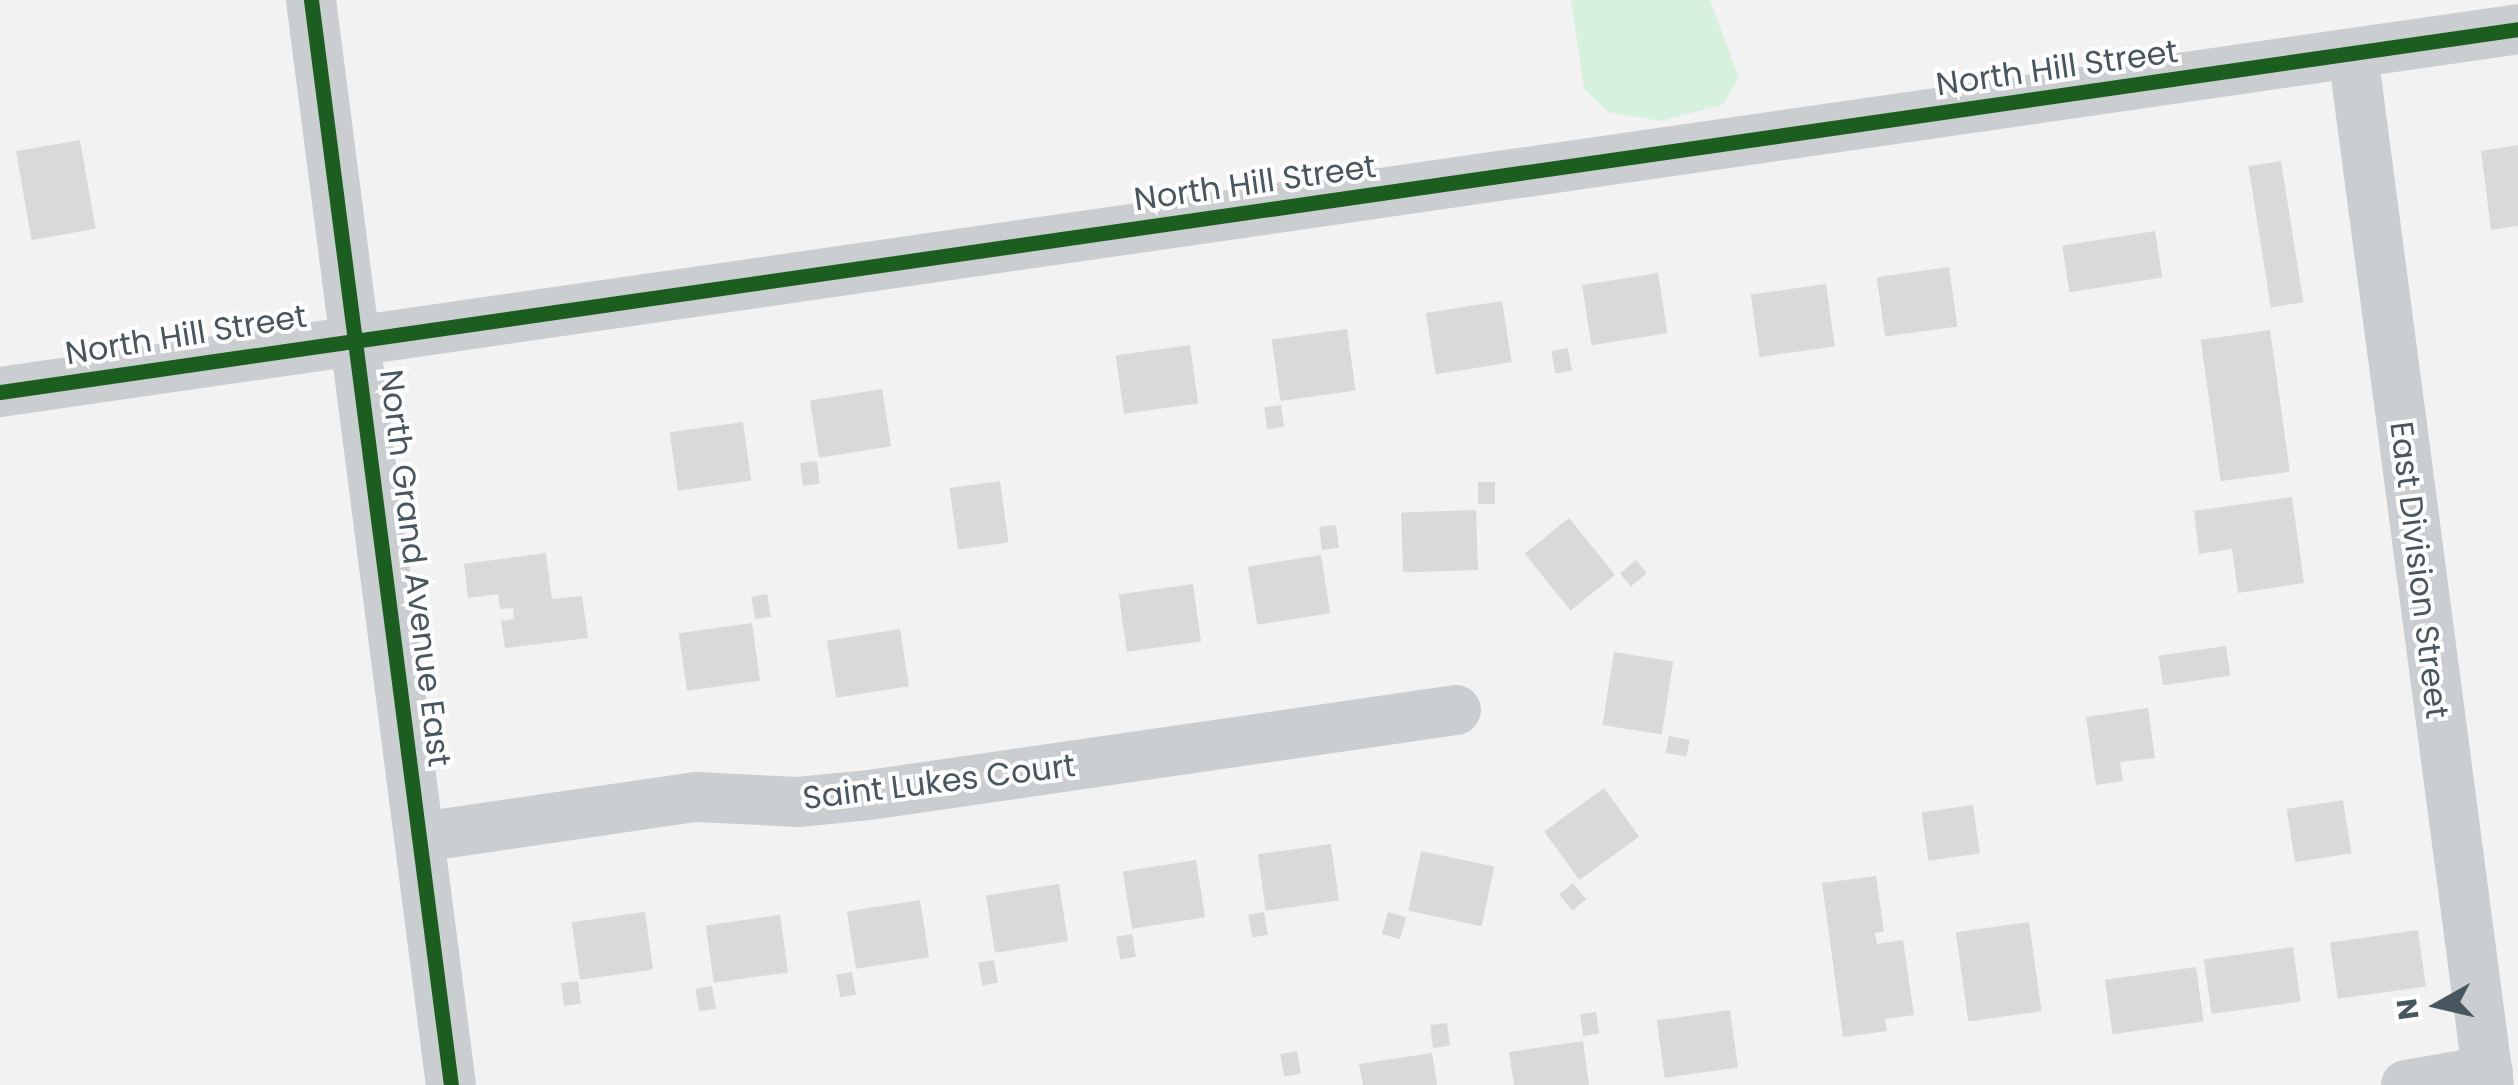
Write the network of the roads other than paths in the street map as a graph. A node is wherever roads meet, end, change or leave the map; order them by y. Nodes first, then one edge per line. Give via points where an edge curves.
1 (311, 0) edge
2 (2518, 29) edge
3 (2354, 54) junction
4 (358, 337) junction
5 (0, 392) edge
6 (1456, 710) dead end
7 (421, 837) junction
8 (2489, 1078) edge
9 (451, 1085) edge
10 (2406, 1085) edge

1 - 4 street, North Grand Avenue East
2 - 3 street, North Hill Street
3 - 4 street, North Hill Street
3 - 8 street, East Division Street
4 - 5 street, North Hill Street
4 - 7 street, North Grand Avenue East
6 - 7 street, Saint Lukes Court via 870,795 798,802 696,797
7 - 9 street, North Grand Avenue East
8 - 10 street

